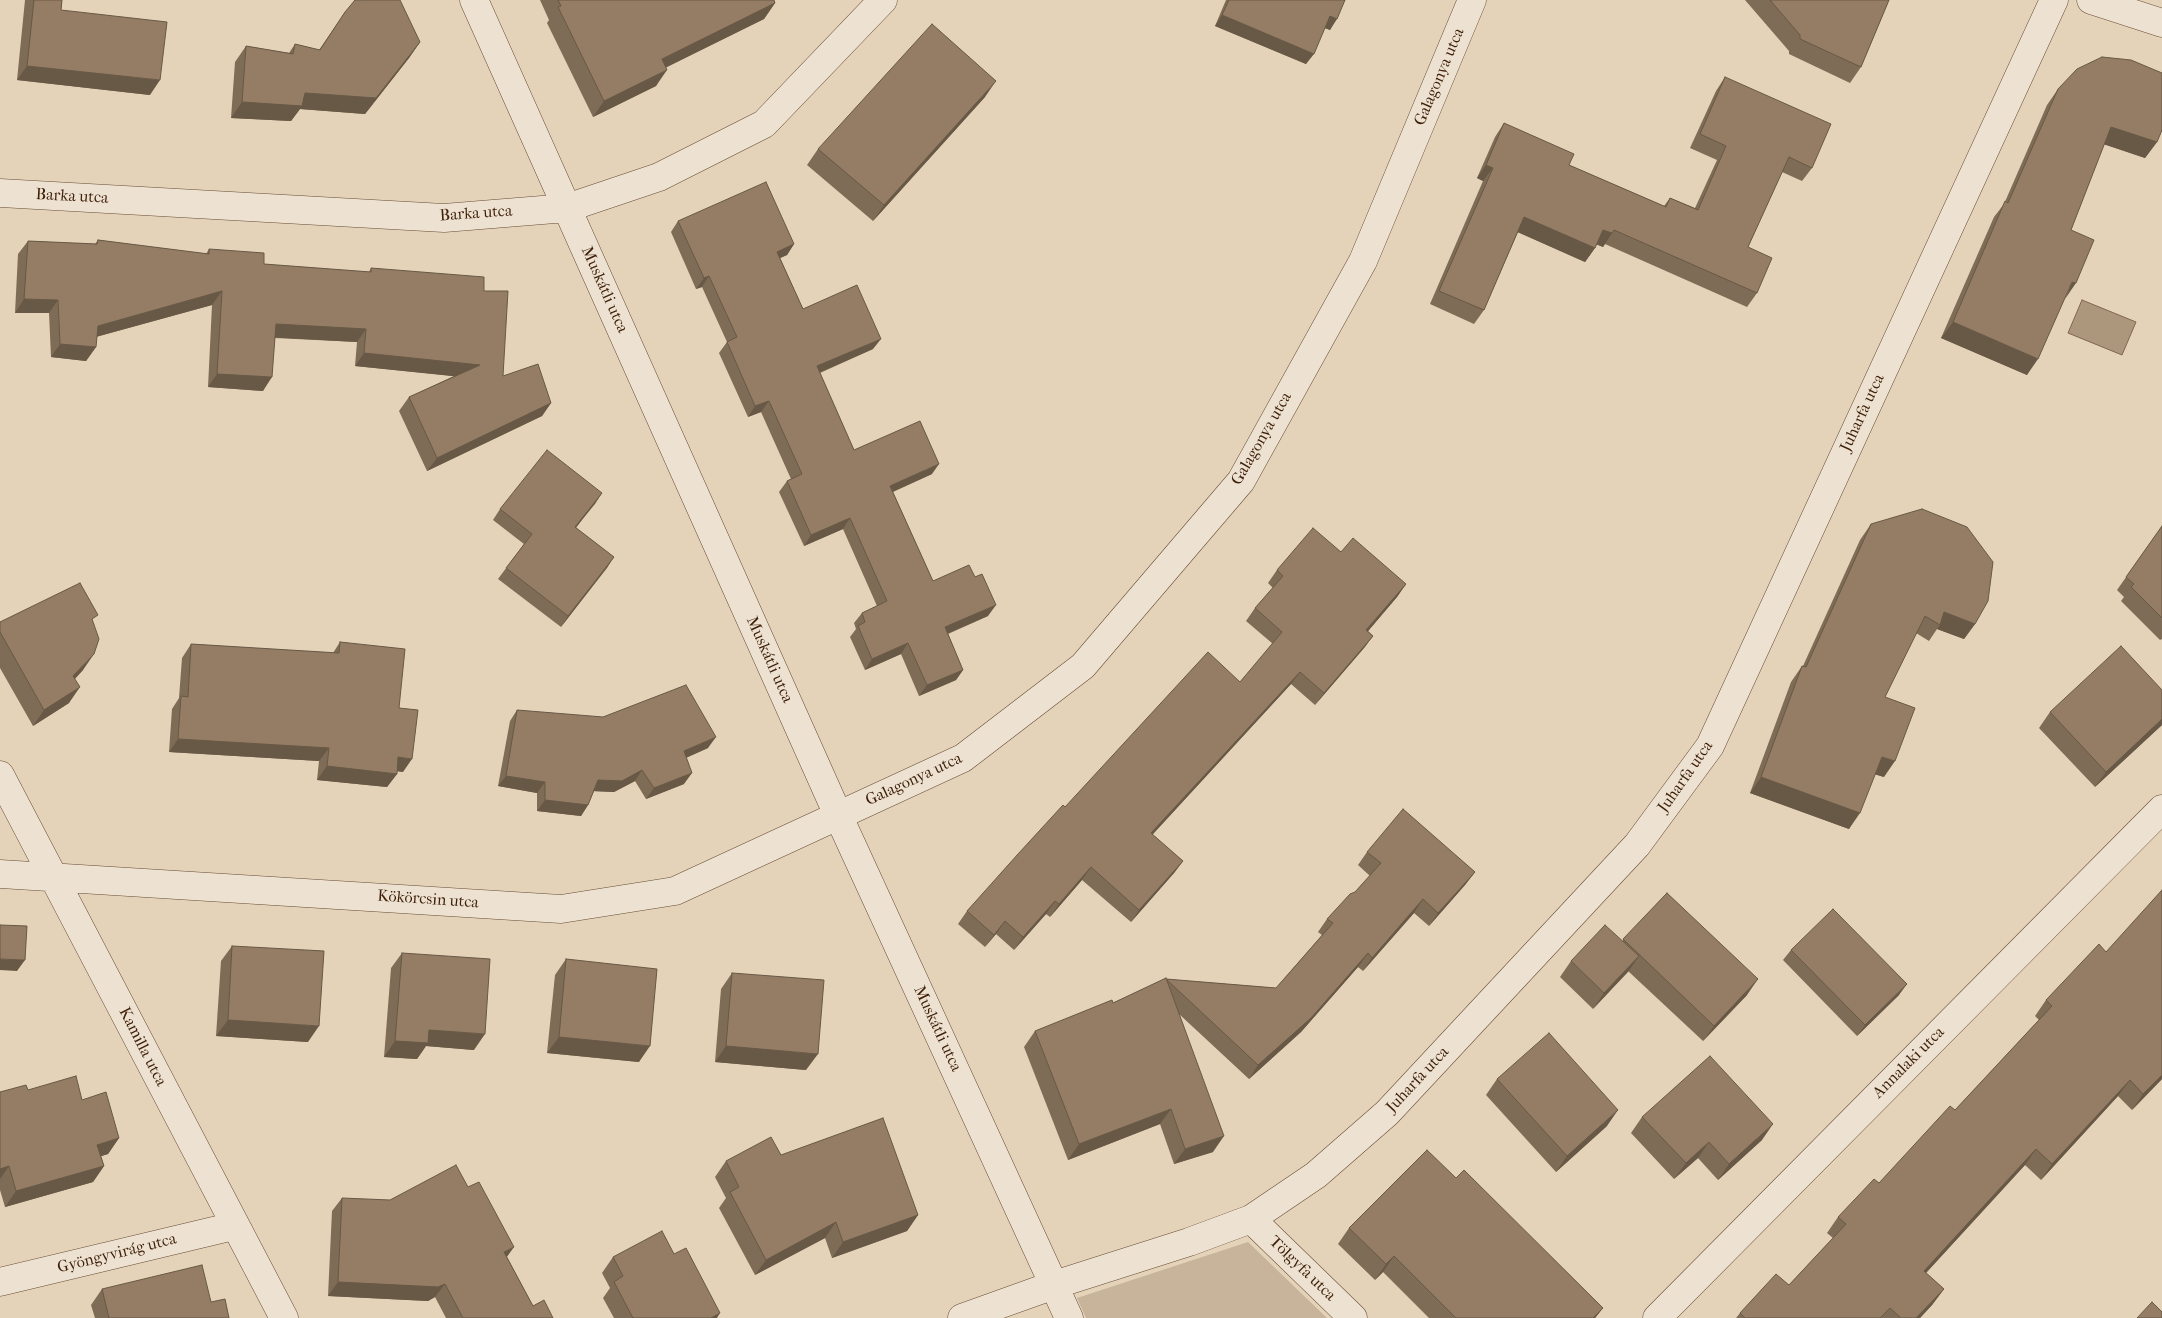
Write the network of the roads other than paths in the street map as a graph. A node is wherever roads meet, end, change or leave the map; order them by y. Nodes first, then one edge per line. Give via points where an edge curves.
1 (474, 0) edge
2 (882, 0) edge
3 (1472, 0) edge
4 (2054, 0) edge
5 (2091, 0) edge
6 (2162, 23) edge
7 (0, 193) edge
8 (567, 208) junction
9 (0, 775) edge
10 (2162, 809) edge
11 (838, 815) junction
12 (0, 874) edge
13 (54, 877) junction
14 (1251, 1219) junction
15 (234, 1226) junction
16 (0, 1282) edge
17 (1054, 1285) junction
18 (284, 1318) edge
19 (962, 1318) edge
20 (1069, 1318) edge
21 (1352, 1318) edge
22 (1657, 1318) edge

1 - 8 street, Muskátli utca
2 - 8 street, Barka utca via 764,124 659,177
3 - 11 street, Galagonya utca via 1363,261 1241,481 1083,666 963,758
4 - 14 street, Juharfa utca via 1710,746 1637,845 1387,1113 1316,1175
5 - 6 street
7 - 8 street, Barka utca via 444,218
8 - 11 street, Muskátli utca
9 - 13 street, Kamilla utca
10 - 22 street, Annalaki utca
11 - 13 street, Kökörcsin utca via 675,891 561,909
11 - 17 street, Muskátli utca
12 - 13 street, Kökörcsin utca
13 - 15 street, Kamilla utca
14 - 17 street, Juharfa utca
14 - 21 street, Tölgyfa utca
15 - 16 street, Gyöngyvirág utca
15 - 18 street, Kamilla utca
17 - 19 street, Juharfa utca
17 - 20 street, Muskátli utca

